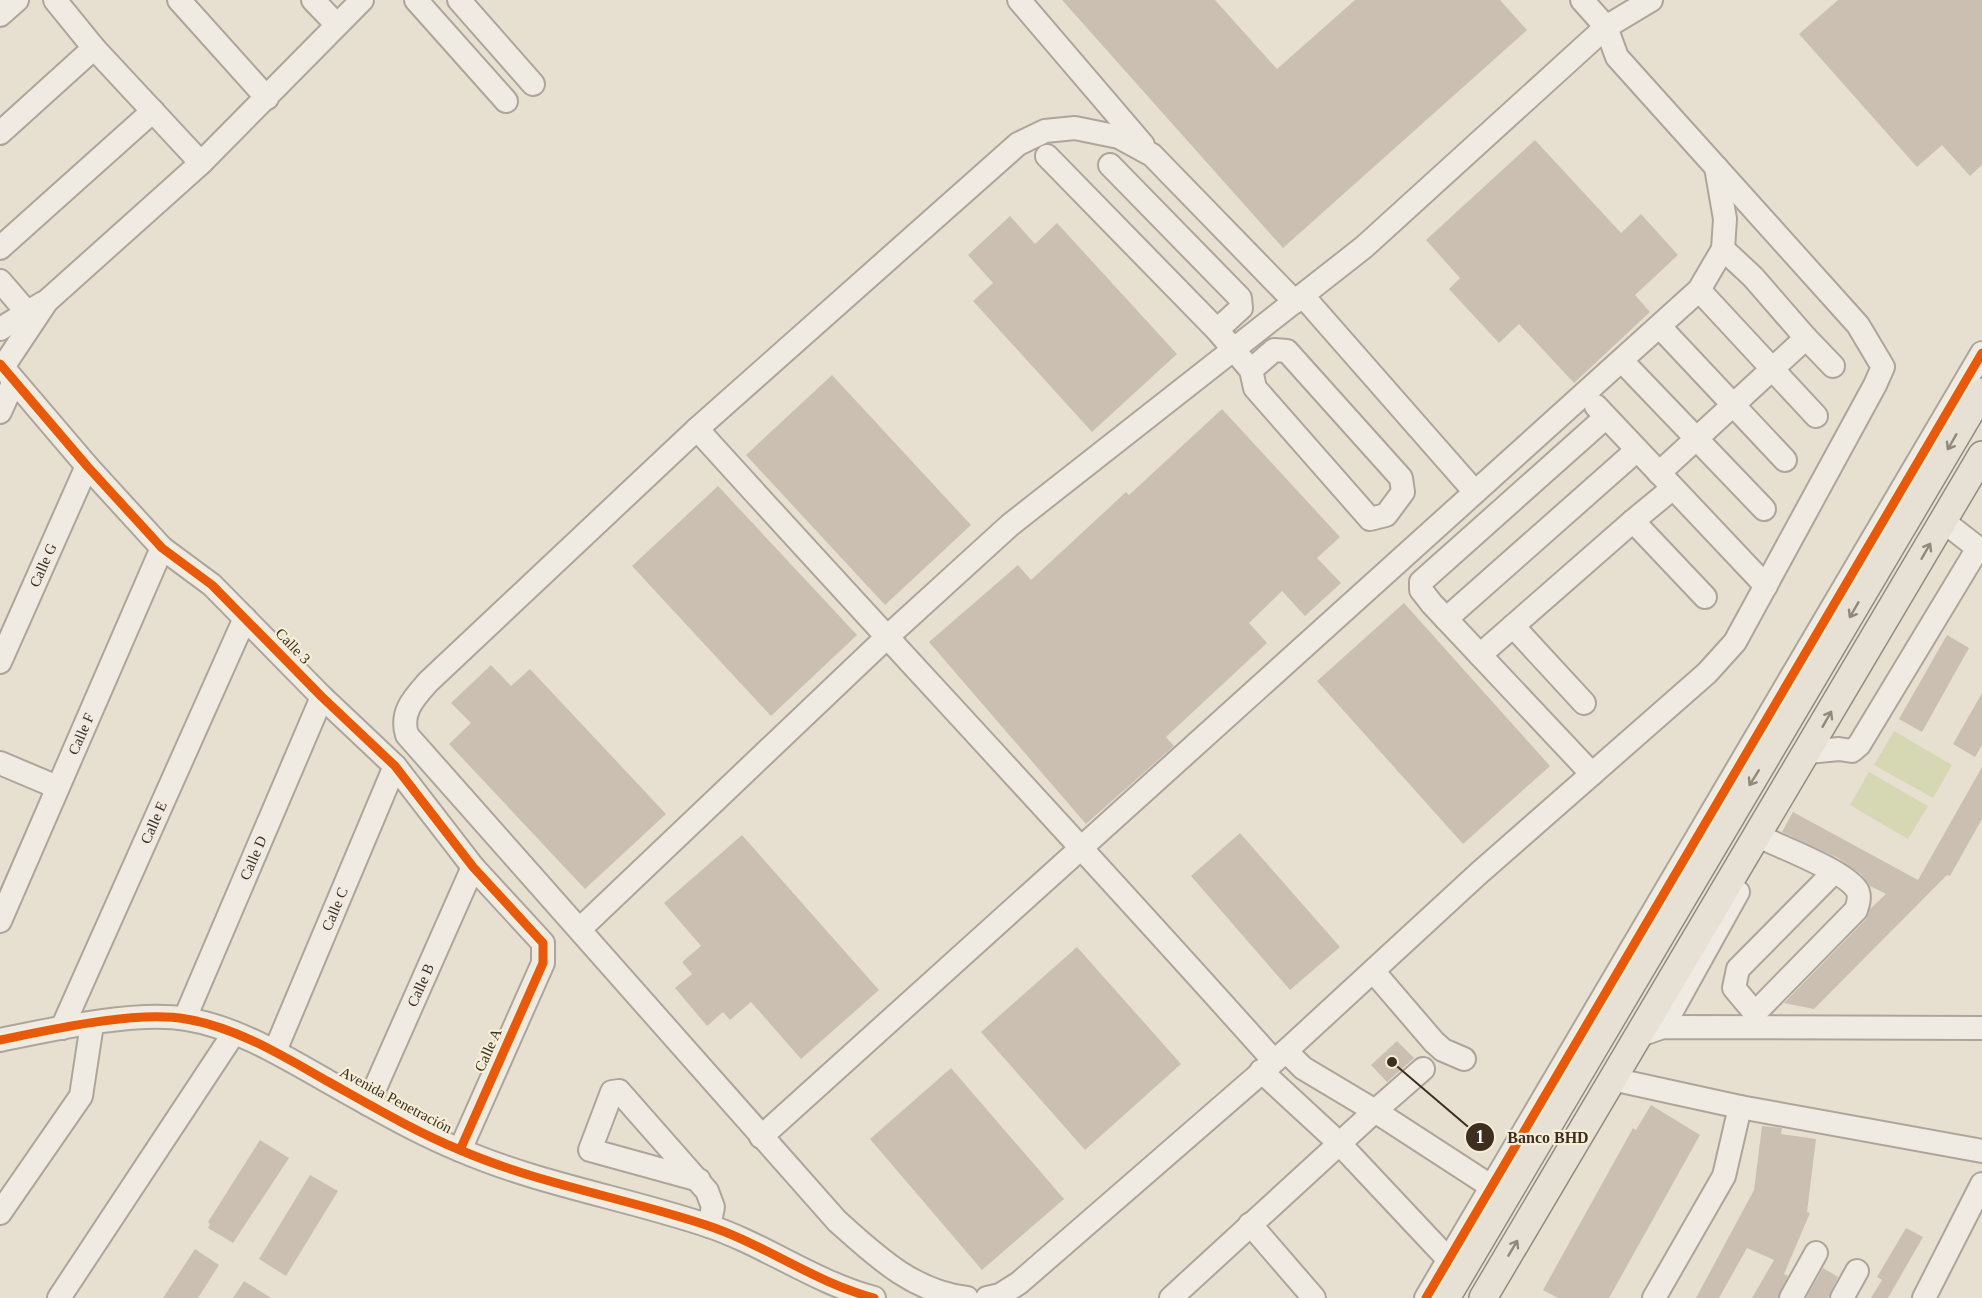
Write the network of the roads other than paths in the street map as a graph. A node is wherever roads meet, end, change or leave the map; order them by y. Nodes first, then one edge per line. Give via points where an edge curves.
1 (17, 0) edge
2 (55, 0) edge
3 (179, 0) edge
4 (313, 0) edge
5 (362, 0) edge
6 (417, 0) edge
7 (459, 0) edge
8 (1019, 0) edge
9 (1582, 0) edge
10 (1651, 0) edge
11 (0, 15) edge
12 (337, 25) junction
13 (1606, 27) junction
14 (94, 48) junction
15 (533, 84) dead end
16 (267, 98) junction
17 (506, 101) dead end
18 (153, 111) junction
19 (0, 133) edge
20 (1152, 155) junction
21 (1047, 156) dead end
22 (201, 163) junction
23 (1110, 165) dead end
24 (1715, 166) junction
25 (0, 248) edge
26 (1723, 249) junction
27 (0, 281) edge
28 (1699, 290) junction
29 (1299, 299) junction
30 (47, 301) junction
31 (26, 311) junction
32 (1660, 327) junction
33 (0, 328) edge
34 (1217, 330) junction
35 (1806, 338) junction
36 (1233, 351) junction
37 (1982, 353) edge
38 (1622, 361) junction
39 (1833, 366) dead end
40 (1773, 369) junction
41 (1251, 370) junction
42 (6, 371) edge
43 (1982, 392) edge
44 (1585, 394) junction
45 (1733, 405) junction
46 (0, 412) edge
47 (1816, 416) dead end
48 (1606, 417) junction
49 (697, 429) junction
50 (1697, 438) junction
51 (1637, 450) junction
52 (1982, 455) edge
53 (1785, 460) dead end
54 (87, 466) junction
55 (1666, 480) junction
56 (1475, 492) junction
57 (1764, 509) dead end
58 (1633, 521) junction
59 (1943, 521) junction
60 (162, 548) junction
61 (1766, 586) junction
62 (1705, 597) dead end
63 (245, 618) junction
64 (1446, 619) junction
65 (1513, 626) junction
66 (886, 638) junction
67 (1480, 655) junction
68 (0, 662) edge
69 (322, 697) junction
70 (1584, 703) dead end
71 (1808, 752) junction
72 (0, 763) edge
73 (395, 766) junction
74 (1592, 774) junction
75 (57, 787) junction
76 (1762, 838) junction
77 (1082, 846) junction
78 (473, 867) junction
79 (1833, 873) junction
80 (0, 921) edge
81 (580, 929) junction
82 (543, 963) joint
83 (1372, 971) junction
84 (185, 1018) junction
85 (1755, 1020) junction
86 (92, 1024) junction
87 (1663, 1027) junction
88 (62, 1028) junction
89 (1982, 1028) edge
90 (234, 1033) junction
91 (1637, 1036) junction
92 (0, 1040) edge
93 (275, 1051) junction
94 (1464, 1059) dead end
95 (1274, 1061) junction
96 (1423, 1069) dead end
97 (1612, 1079) junction
98 (368, 1104) junction
99 (1740, 1107) junction
100 (1375, 1111) junction
101 (761, 1137) junction
102 (1339, 1143) junction
103 (460, 1150) junction
104 (1982, 1151) edge
105 (699, 1180) junction
106 (1982, 1184) edge
107 (1492, 1187) junction
108 (0, 1213) edge
109 (1250, 1224) junction
110 (709, 1226) junction
111 (1816, 1253) dead end
112 (1448, 1259) junction
113 (1857, 1271) dead end
114 (59, 1298) edge
115 (874, 1298) edge
116 (967, 1298) edge
117 (987, 1298) edge
118 (1171, 1298) edge
119 (1314, 1298) edge
120 (1425, 1298) edge
121 (1446, 1298) edge
122 (1483, 1298) edge
123 (1654, 1298) edge
124 (1791, 1298) edge
125 (1842, 1298) edge
126 (1924, 1298) edge

1 - 11 street
2 - 14 street
3 - 16 street
4 - 12 street
5 - 12 street
6 - 17 street
7 - 15 street
8 - 20 street
9 - 13 street
10 - 13 street
12 - 16 street
13 - 24 street via 1617,57
13 - 29 street via 1364,247
14 - 18 street
14 - 19 street
16 - 22 street
18 - 22 street
18 - 25 street
20 - 29 street
20 - 49 street via 1119,137 1075,128 1045,131 1018,144
21 - 34 street
22 - 30 street
23 - 34 street via 1240,298 1241,308
24 - 26 street via 1725,219
24 - 61 street via 1858,325 1883,367
26 - 28 street
26 - 35 street
27 - 31 street
28 - 32 street
28 - 40 street
29 - 36 street
29 - 56 street
30 - 31 street
30 - 42 street
31 - 33 street
32 - 38 street
32 - 45 street
34 - 36 street
35 - 39 street
35 - 40 street
36 - 41 street
36 - 66 street via 1010,525
37 - 107 street
38 - 44 street
38 - 50 street
40 - 45 street
40 - 47 street
41 - 41 street via 1274,350 1287,351 1401,478 1404,492 1386,515 1370,519 1255,388
42 - 46 street
42 - 54 street, Calle 3
43 -> 121 main road
44 - 48 street
44 - 56 street
45 - 50 street
45 - 53 street
48 - 51 street
48 - 64 street via 1421,582 1421,590
49 - 66 street
49 - 81 street via 428,682 411,702 403,721 407,735
50 - 55 street
50 - 57 street
51 - 55 street
51 - 64 street
52 - 59 main road
54 - 60 street, Calle 3
54 - 68 street, Calle G
55 - 58 street
55 - 61 street
56 - 77 street
58 - 62 street
58 - 65 street
71 -> 59 main road
59 - 71 street via 1974,545 1975,553 1858,745 1852,751
60 - 63 street, Calle 3 via 212,585
60 - 75 street, Calle F
61 - 74 street via 1734,642 1707,673
63 - 69 street, Calle 3
63 - 88 street, Calle E
64 - 67 street
65 - 67 street
65 - 70 street
66 - 77 street
66 - 81 street
67 - 74 street
69 - 73 street, Calle 3
69 - 84 street, Calle D
71 - 76 main road
72 - 75 street
73 - 78 street, Calle 3
73 - 93 street, Calle C
74 - 83 street
75 - 80 street, Calle F
76 - 79 street
76 - 87 street
76 - 91 main road
77 - 95 street
77 - 101 street
78 - 82 street, Calle 3 via 543,943
78 - 98 street, Calle B
79 - 85 street via 1738,969 1734,988
79 - 85 street via 1858,892 1856,910
81 - 101 street
82 - 103 street, Calle A
83 - 94 street via 1434,1042
83 - 95 street
84 - 86 street, Avenida Penetración
84 - 90 street, Avenida Penetración
85 - 87 street
85 - 89 street
86 - 88 street, Avenida Penetración
86 - 108 street via 81,1096
87 - 91 street
88 - 92 street, Avenida Penetración
90 - 93 street, Avenida Penetración
90 - 114 street
91 - 97 main road
93 - 98 street, Avenida Penetración
95 - 100 street via 1303,1068
95 - 102 street
95 - 117 street via 1019,1283
96 - 100 street
97 - 99 street
122 -> 97 main road
98 - 103 street, Avenida Penetración
99 - 104 street
99 - 123 street via 1724,1176
100 - 102 street
100 - 107 street
101 - 116 street via 837,1221 897,1273 928,1288
102 - 109 street
102 - 112 street
103 - 110 street, Avenida Penetración
105 - 105 street via 590,1150 613,1090 620,1091
105 - 110 street via 713,1200
106 - 126 street
107 - 112 street
109 - 118 street
109 - 119 street
110 - 115 street, Avenida Penetración via 836,1286
111 - 124 street
112 - 120 street
113 - 125 street

